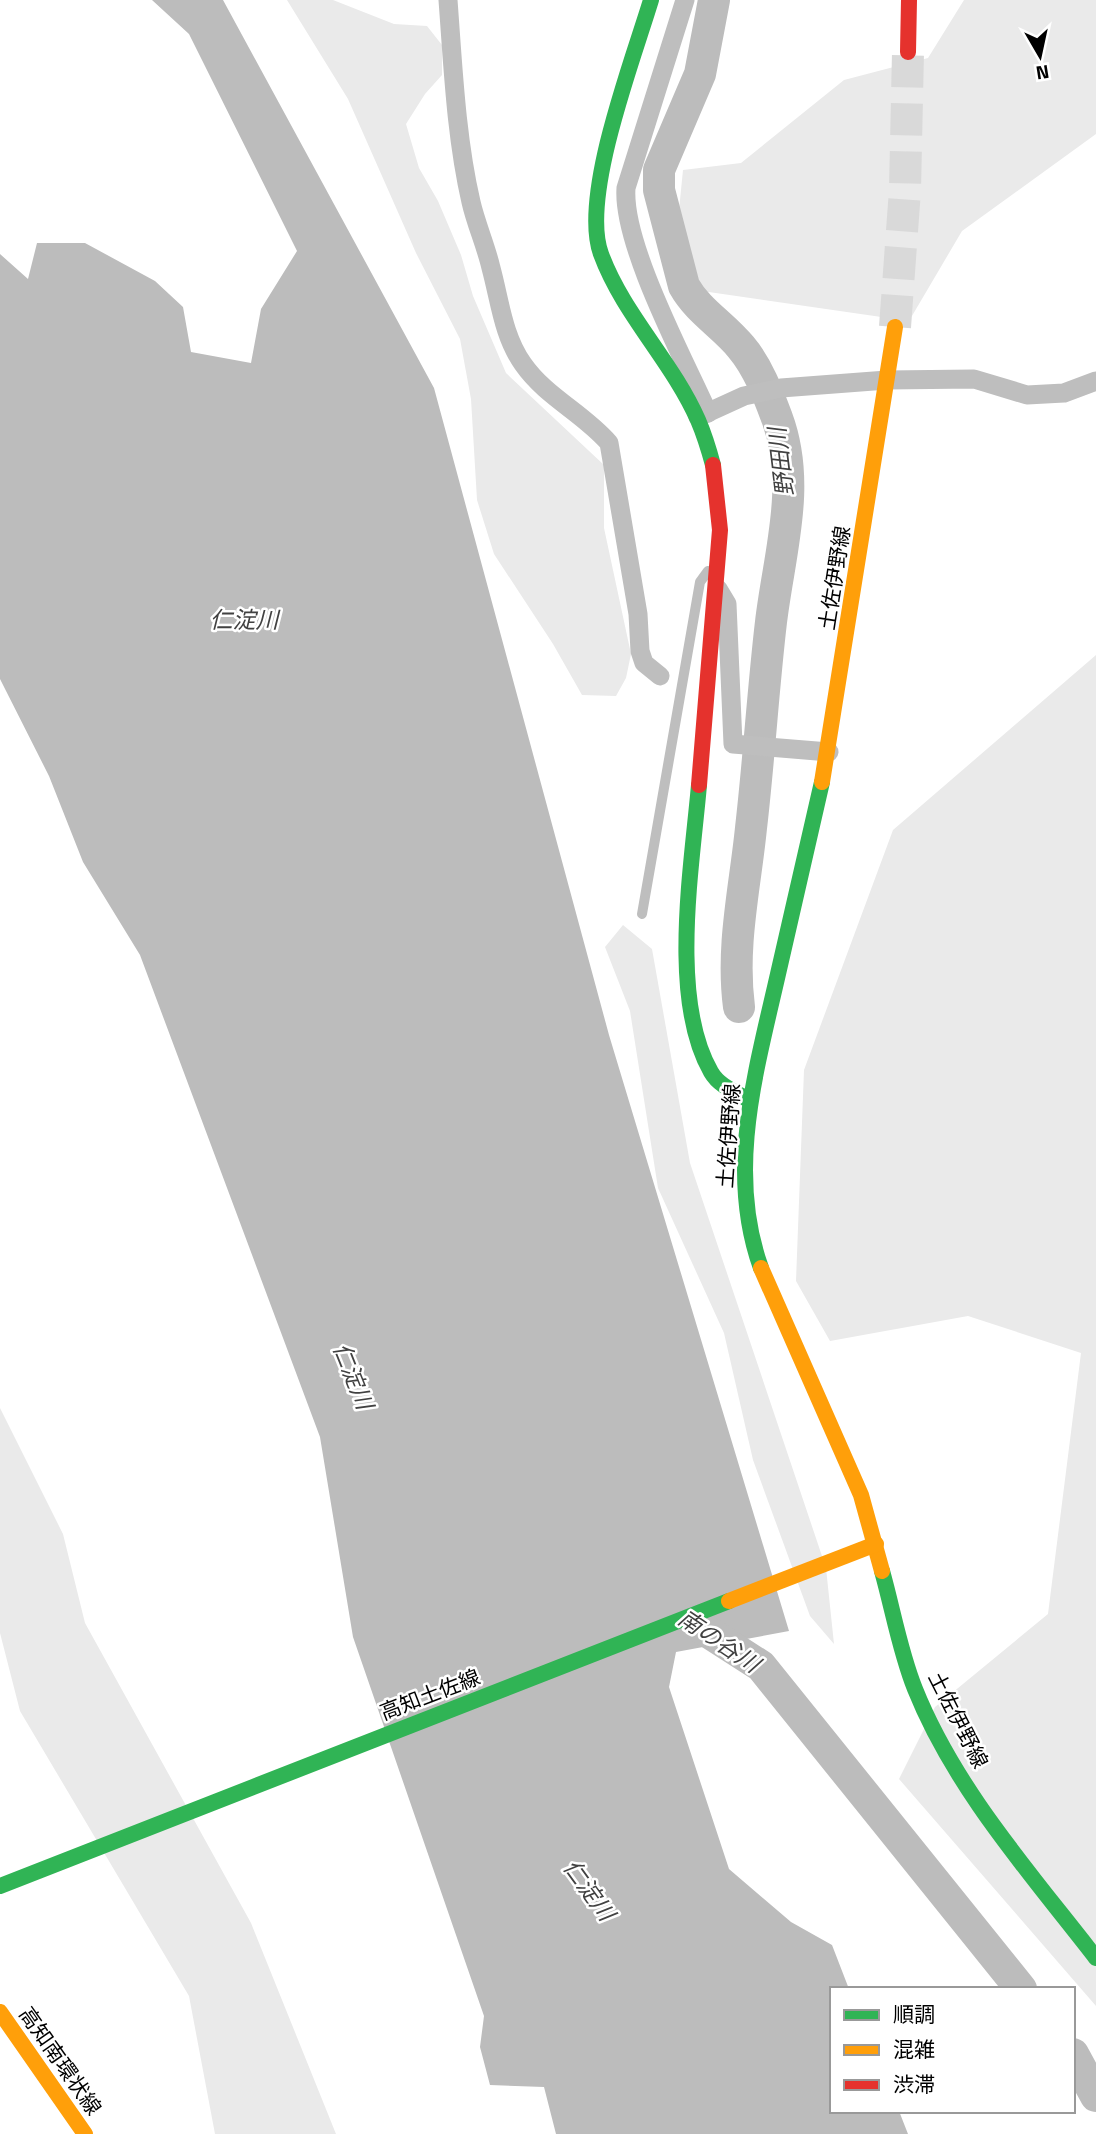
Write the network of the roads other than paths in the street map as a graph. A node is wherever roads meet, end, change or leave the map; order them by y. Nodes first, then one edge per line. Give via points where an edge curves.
1 (448, 0) edge
2 (651, 0) edge
3 (685, 0) edge
4 (909, 0) edge
5 (908, 52) tunnel mouth
6 (895, 327) tunnel mouth
7 (887, 380) junction
8 (1096, 381) edge
9 (702, 415) junction
10 (718, 556) junction
11 (715, 584) junction
12 (660, 676) dead end
13 (829, 751) junction
14 (642, 914) dead end
15 (749, 1100) junction
16 (876, 1544) junction
17 (0, 1886) edge
18 (1096, 1958) edge
19 (0, 2012) edge
20 (85, 2134) edge

1 - 12 street via 471,202 503,322 515,352 539,385 609,443 640,651 644,663
2 - 9 main road via 603,163 596,225 600,252 619,292
3 - 9 street via 625,202 647,275
4 - 5 main road
6 - 7 main road, 土佐伊野線
7 - 8 street via 974,380 1027,395 1064,393
7 - 9 street via 781,388 744,396
7 - 13 main road, 土佐伊野線
9 - 10 main road via 717,488
10 - 11 main road
10 - 14 lane via 700,582
11 - 13 street via 727,604 731,740 736,746
11 - 15 main road via 687,923 689,999 694,1028 711,1072 723,1086
13 - 15 main road, 土佐伊野線
15 - 16 main road, 土佐伊野線 via 743,1179 754,1250 771,1298 856,1483
16 - 17 main road, 高知土佐線
16 - 18 main road, 土佐伊野線 via 915,1689 944,1745 991,1823
19 - 20 main road, 高知南環状線

